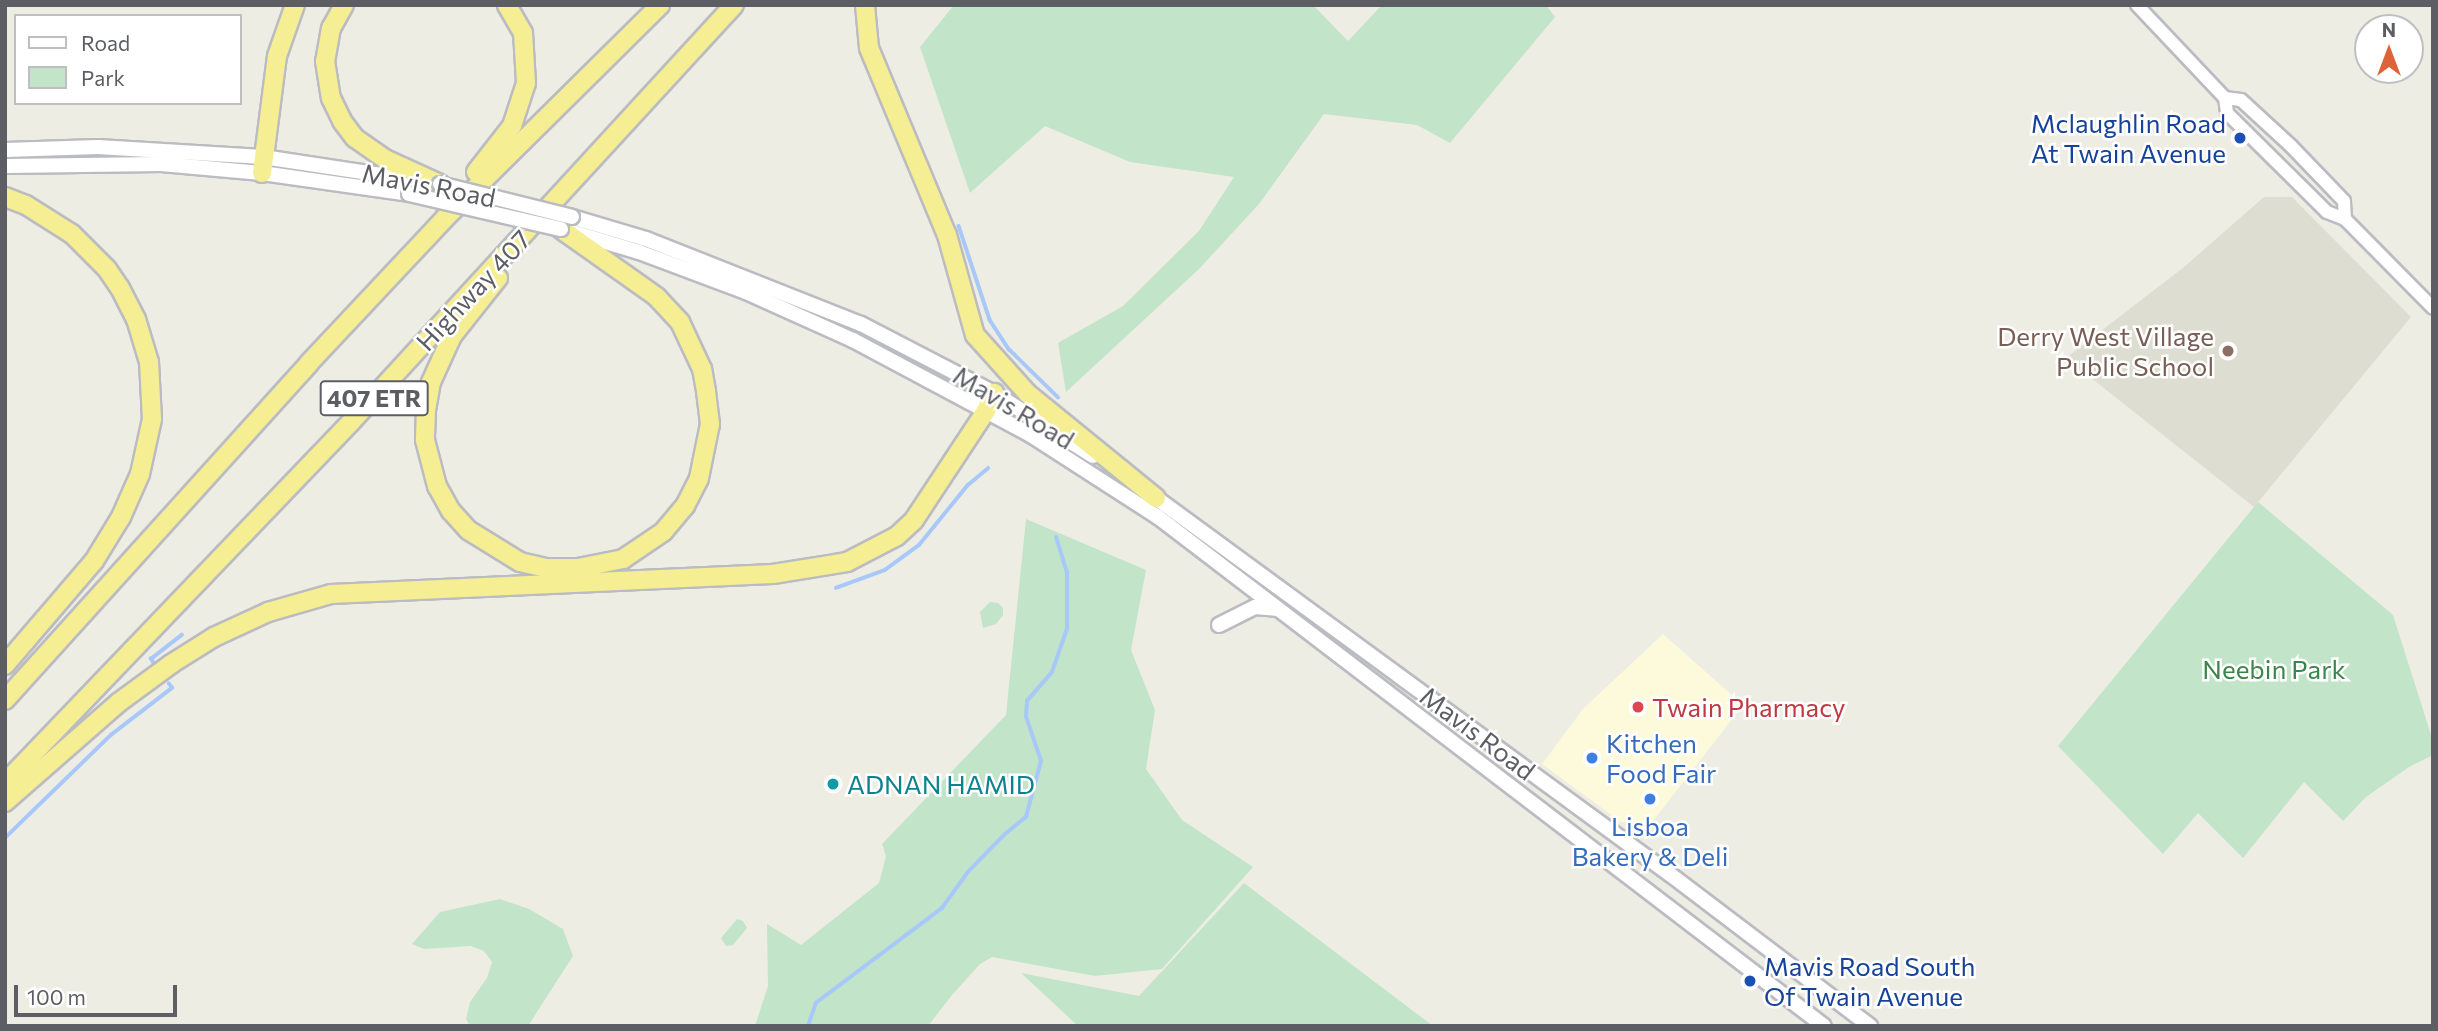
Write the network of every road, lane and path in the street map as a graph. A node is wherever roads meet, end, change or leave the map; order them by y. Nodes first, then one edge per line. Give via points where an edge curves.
1 (295, 5) edge
2 (344, 5) edge
3 (506, 5) edge
4 (660, 5) edge
5 (734, 5) edge
6 (865, 5) edge
7 (2137, 5) edge
8 (2225, 98) junction
9 (5, 150) edge
10 (262, 165) junction
11 (5, 166) edge
12 (440, 184) junction
13 (5, 197) edge
14 (444, 219) junction
15 (2345, 219) junction
16 (567, 223) junction
17 (521, 238) junction
18 (2433, 308) edge
19 (994, 393) junction
20 (986, 411) junction
21 (1163, 502) junction
22 (1279, 610) junction
23 (1219, 625) dead end
24 (5, 666) edge
25 (5, 700) edge
26 (5, 783) edge
27 (5, 802) edge
28 (1824, 1026) edge
29 (1870, 1026) edge

1 - 10 highway via 277,56
2 - 12 highway via 331,29 325,61 331,98 342,121 355,138 387,160
3 - 14 highway via 523,33 526,83 512,126 453,198
4 - 14 highway, 407 ETR
5 - 17 highway, Highway 407 / 407 ETR
6 - 21 highway via 869,48 947,235 975,335 1028,394
7 - 8 street
8 - 15 street via 2227,113 2327,212
8 - 15 street via 2241,100 2291,146 2344,201
9 - 10 main road, Mavis Road via 98,147
10 - 11 main road, Mavis Road
10 - 12 main road, Mavis Road
10 - 16 main road, Mavis Road, bridge
12 - 16 main road, Mavis Road, bridge
13 - 24 highway via 72,234 107,269 136,318 149,362 152,408 143,465 121,517 94,561
14 - 25 highway, 407 ETR
15 - 18 street
16 - 17 highway via 657,297 680,322 702,369 706,391 710,424 699,478 685,506 663,532 623,559 578,568 520,562 468,530 437,486 425,440 431,382 453,336 506,269
16 - 19 main road, Mavis Road via 646,239 861,324
16 - 20 main road, Mavis Road via 746,292 853,340
17 - 26 highway, Highway 407 / 407 ETR
19 - 20 highway
19 - 21 main road, Mavis Road
20 - 22 main road, Mavis Road via 1030,434 1157,517
20 - 27 highway via 914,520 897,536 847,562 760,575 331,594 268,612 171,664 98,720
21 - 29 main road, Mavis Road
22 - 23 main road via 1255,607
22 - 28 main road, Mavis Road

